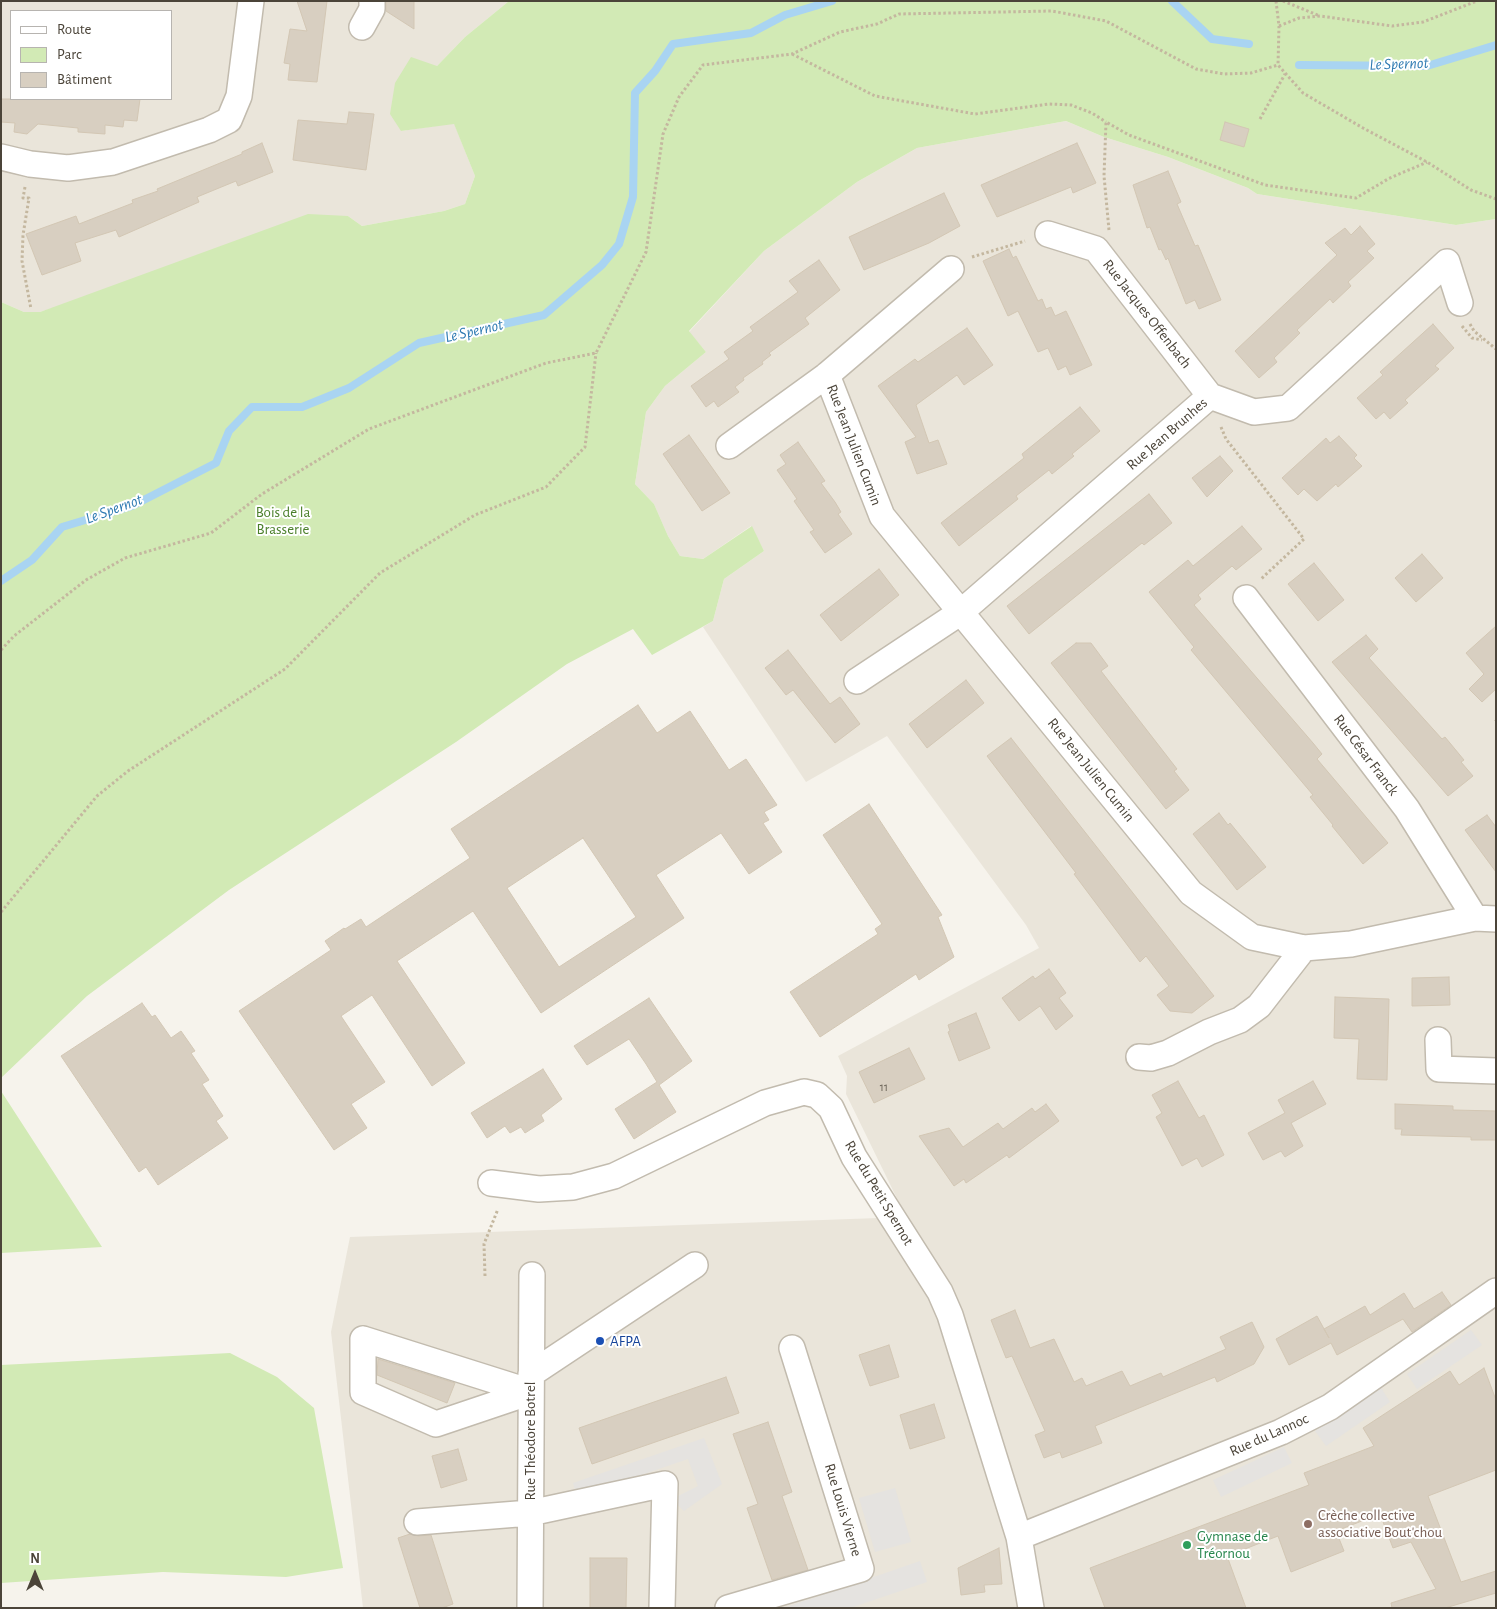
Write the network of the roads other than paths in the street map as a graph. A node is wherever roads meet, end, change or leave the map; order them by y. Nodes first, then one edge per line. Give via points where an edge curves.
1 (251, 1) edge
2 (372, 1) edge
3 (362, 27) dead end
4 (1, 157) edge
5 (1048, 234) road end
6 (951, 269) road end
7 (1459, 311) road end
8 (827, 375) junction
9 (1210, 396) junction
10 (729, 446) dead end
11 (1246, 598) road end
12 (962, 612) junction
13 (856, 680) dead end
14 (1486, 919) edge
15 (1304, 948) junction
16 (1438, 1040) dead end
17 (1139, 1057) dead end
18 (1496, 1071) edge
19 (491, 1182) dead end
20 (695, 1265) dead end
21 (532, 1275) dead end
22 (1496, 1291) edge
23 (792, 1348) dead end
24 (531, 1383) junction
25 (530, 1513) junction
26 (417, 1522) dead end
27 (1020, 1537) junction
28 (530, 1608) edge
29 (662, 1608) edge
30 (728, 1608) edge
31 (1031, 1608) edge

1 - 4 street via 239,96 229,120 209,130 113,162 68,168
2 - 3 street via 372,9
5 - 9 street, Rue Jacques Offenbach via 1096,249
6 - 8 street, Rue Jean Julien Cumin
7 - 9 street, Rue Jean Brunhes via 1447,262 1288,408 1254,412
8 - 10 street, Rue Jean Julien Cumin
8 - 12 street, Rue Jean Julien Cumin via 882,516
9 - 12 street, Rue Jean Brunhes
11 - 14 street, Rue César Franck via 1407,809
12 - 13 street, Rue Jean Brunhes
12 - 15 street, Rue Jean Julien Cumin via 1191,893 1252,937
14 - 15 street, Rue Jean Julien Cumin via 1351,944
15 - 17 street via 1259,1006 1240,1020 1168,1053 1151,1058
16 - 18 street via 1439,1069
19 - 27 street, Rue du Petit Spernot via 539,1189 572,1187 614,1176 765,1103 804,1092 817,1095 832,1108 854,1157 940,1292
20 - 24 street
21 - 24 street, Rue Théodore Botrel
22 - 27 street, Rue du Lannoc via 1330,1407 1281,1432
23 - 30 street, Rue Louis Vierne via 861,1569
24 - 24 street via 436,1424 363,1392 363,1339
24 - 25 street, Rue Théodore Botrel
25 - 26 street
25 - 28 street, Rue Théodore Botrel
25 - 29 street via 665,1484
27 - 31 street, Rue du Petit Spernot

